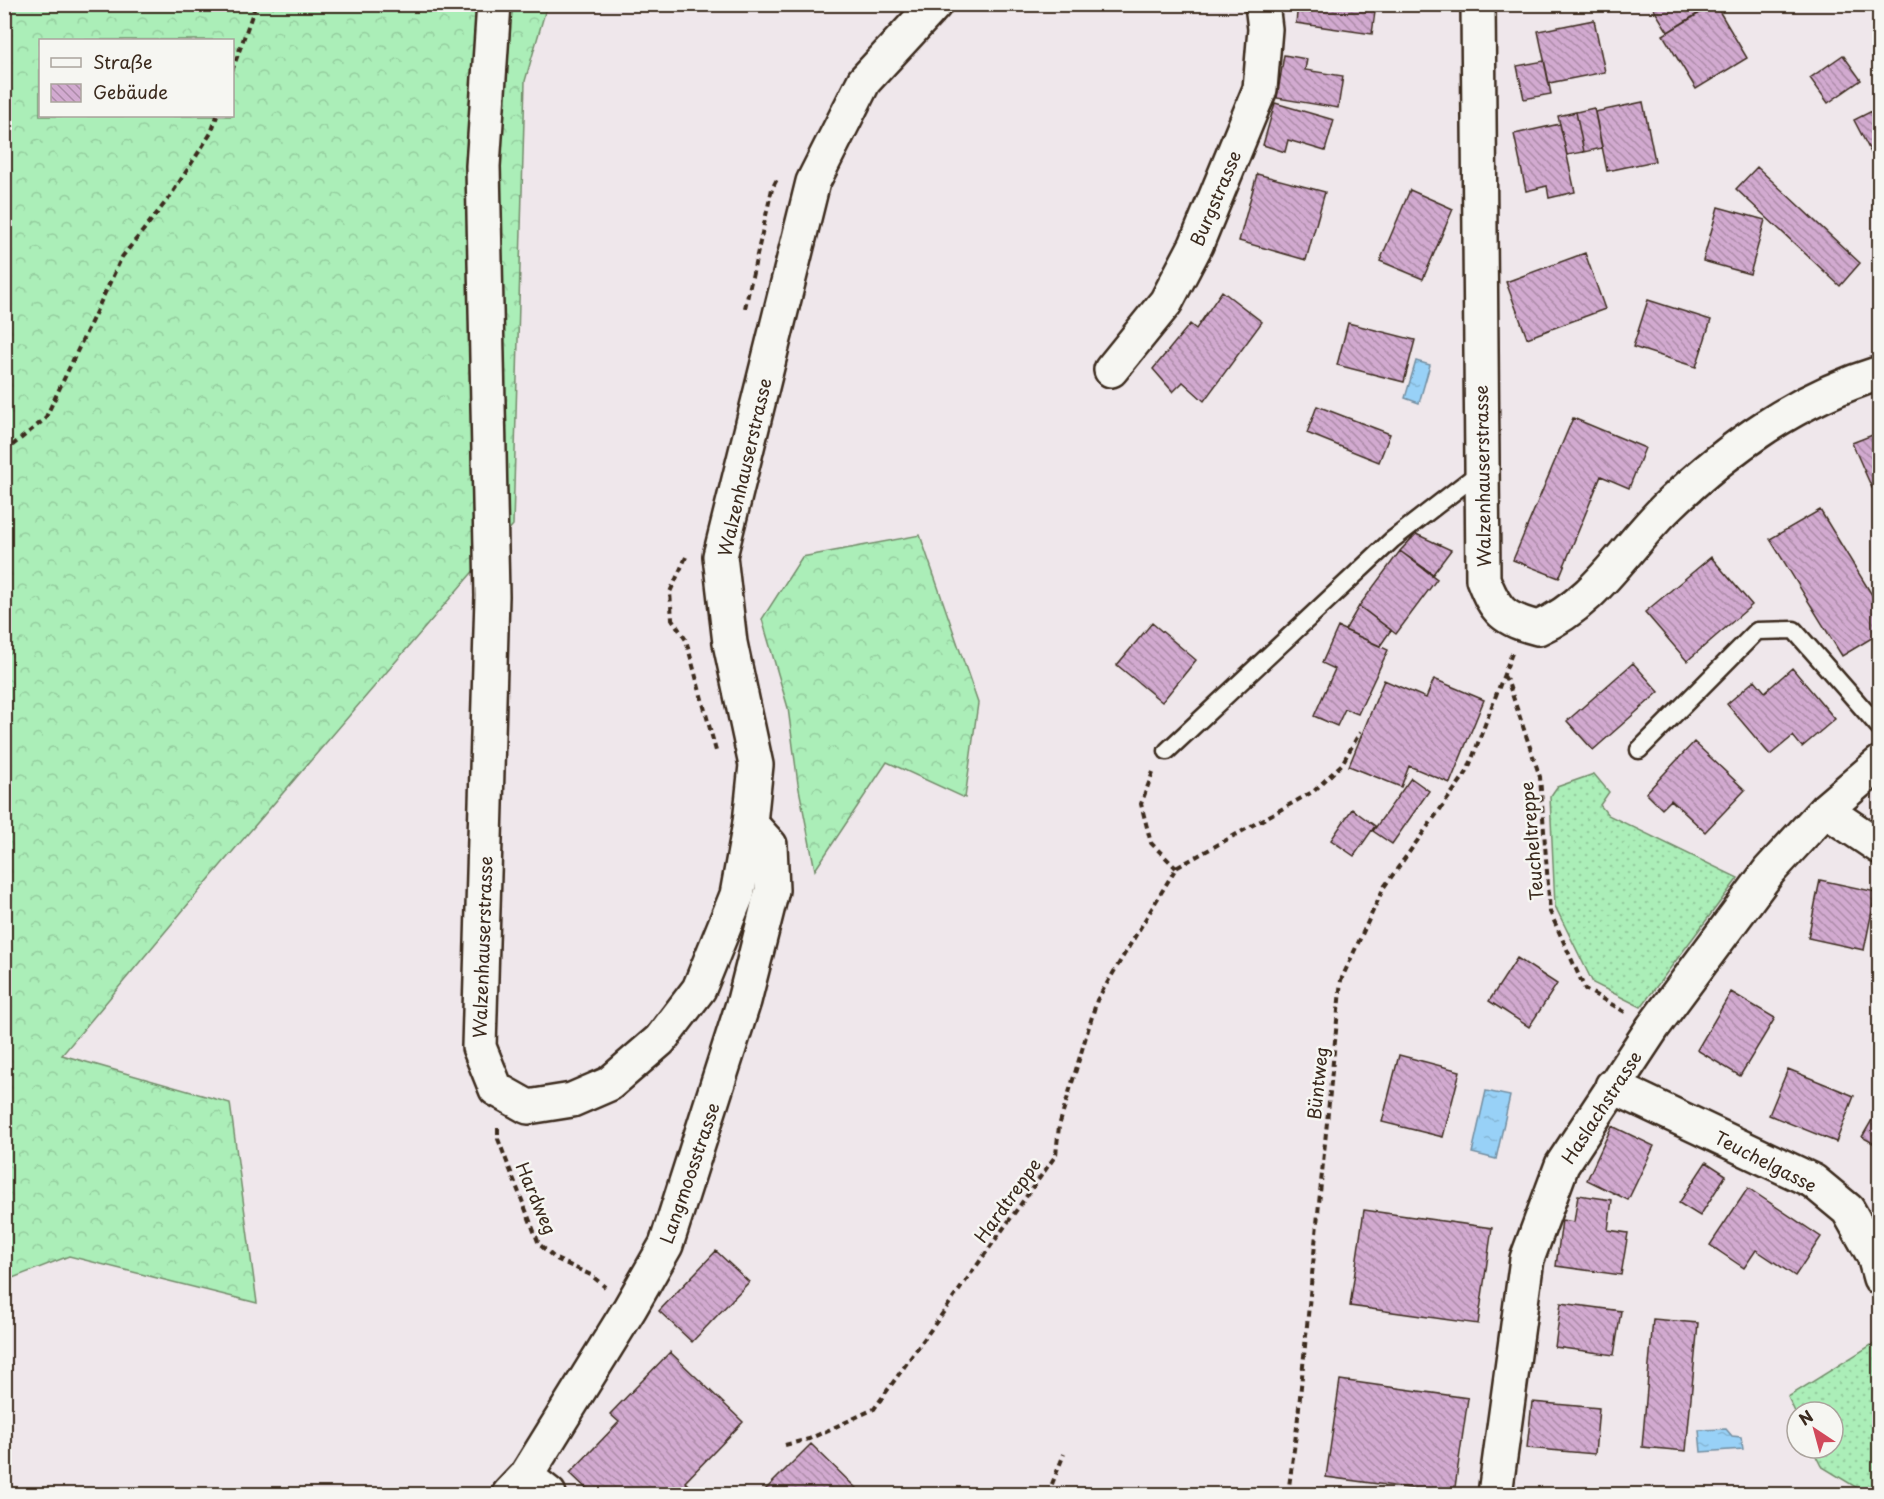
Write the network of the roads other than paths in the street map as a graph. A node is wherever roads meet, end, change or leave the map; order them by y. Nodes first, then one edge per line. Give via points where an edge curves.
1 (494, 4) edge
2 (934, 4) edge
3 (1262, 4) edge
4 (1478, 4) edge
5 (1111, 370) dead end
6 (1880, 374) edge
7 (1481, 471) junction
8 (1880, 728) edge
9 (1639, 750) dead end
10 (1167, 751) road end
11 (1880, 763) edge
12 (1825, 810) junction
13 (750, 823) junction
14 (1880, 847) edge
15 (1612, 1086) junction
16 (1880, 1278) edge
17 (528, 1488) edge
18 (1495, 1494) edge

1 - 13 street, Walzenhauserstrasse via 483,166 492,596 479,1047 496,1089 528,1107 572,1100 609,1084 660,1040 699,989 737,895
2 - 13 street, Walzenhauserstrasse via 864,81 813,182 720,556 730,643 756,765
3 - 5 street, Burgstrasse via 1265,29 1260,89 1196,245 1166,302
4 - 7 street, Walzenhauserstrasse
6 - 7 street, Walzenhauserstrasse via 1830,390 1733,448 1668,506 1590,595 1557,620 1538,628 1503,616 1483,579
7 - 10 lane via 1392,540
8 - 9 lane via 1794,630 1757,631
11 - 12 street, Haslachstrasse
12 - 14 street
12 - 15 street, Haslachstrasse via 1770,871
13 - 17 street, Langmoosstrasse via 770,845 772,890 744,1001 666,1245
15 - 16 street, Teuchelgasse via 1813,1181 1848,1210 1874,1256
15 - 18 street, Haslachstrasse via 1562,1166 1527,1259

